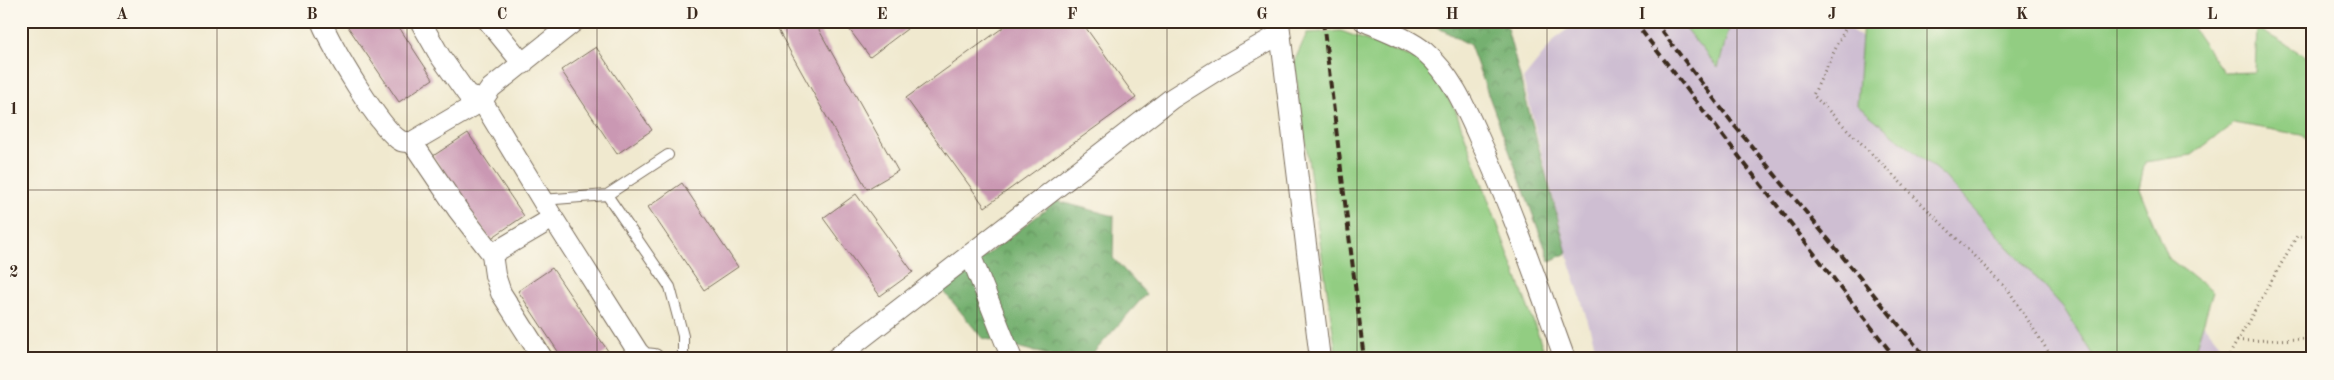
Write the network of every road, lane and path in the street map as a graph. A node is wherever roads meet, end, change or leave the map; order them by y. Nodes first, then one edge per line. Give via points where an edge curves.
1 (321, 21) edge
2 (420, 21) edge
3 (488, 21) edge
4 (575, 21) edge
5 (1364, 21) edge
6 (1849, 21) edge
7 (1280, 28) edge
8 (523, 64) junction
9 (482, 101) junction
10 (412, 142) junction
11 (668, 154) dead end
12 (607, 196) junction
13 (542, 200) junction
14 (553, 218) junction
15 (2313, 237) edge
16 (492, 254) junction
17 (970, 254) junction
18 (2313, 318) edge
19 (2236, 341) junction
20 (640, 356) edge
21 (543, 359) edge
22 (683, 359) edge
23 (835, 359) edge
24 (1012, 359) edge
25 (1320, 359) edge
26 (1565, 359) edge
27 (2053, 359) edge
28 (2227, 359) edge

1 - 10 street via 328,38 384,127 402,142
2 - 9 street via 467,94
3 - 8 street
4 - 8 street
5 - 26 street via 1424,52 1448,76 1468,112 1509,205
6 - 27 path via 1814,95 2009,292
7 - 17 street via 1171,100
7 - 25 street
8 - 9 street via 491,88
9 - 10 street
9 - 13 street
10 - 16 street
11 - 12 lane
12 - 13 lane
12 - 22 lane via 670,287 683,336
13 - 14 street
14 - 16 street
14 - 20 street
15 - 19 path via 2297,236
16 - 21 street via 501,293
17 - 23 street
17 - 24 street
18 - 19 path via 2303,339
19 - 28 path

